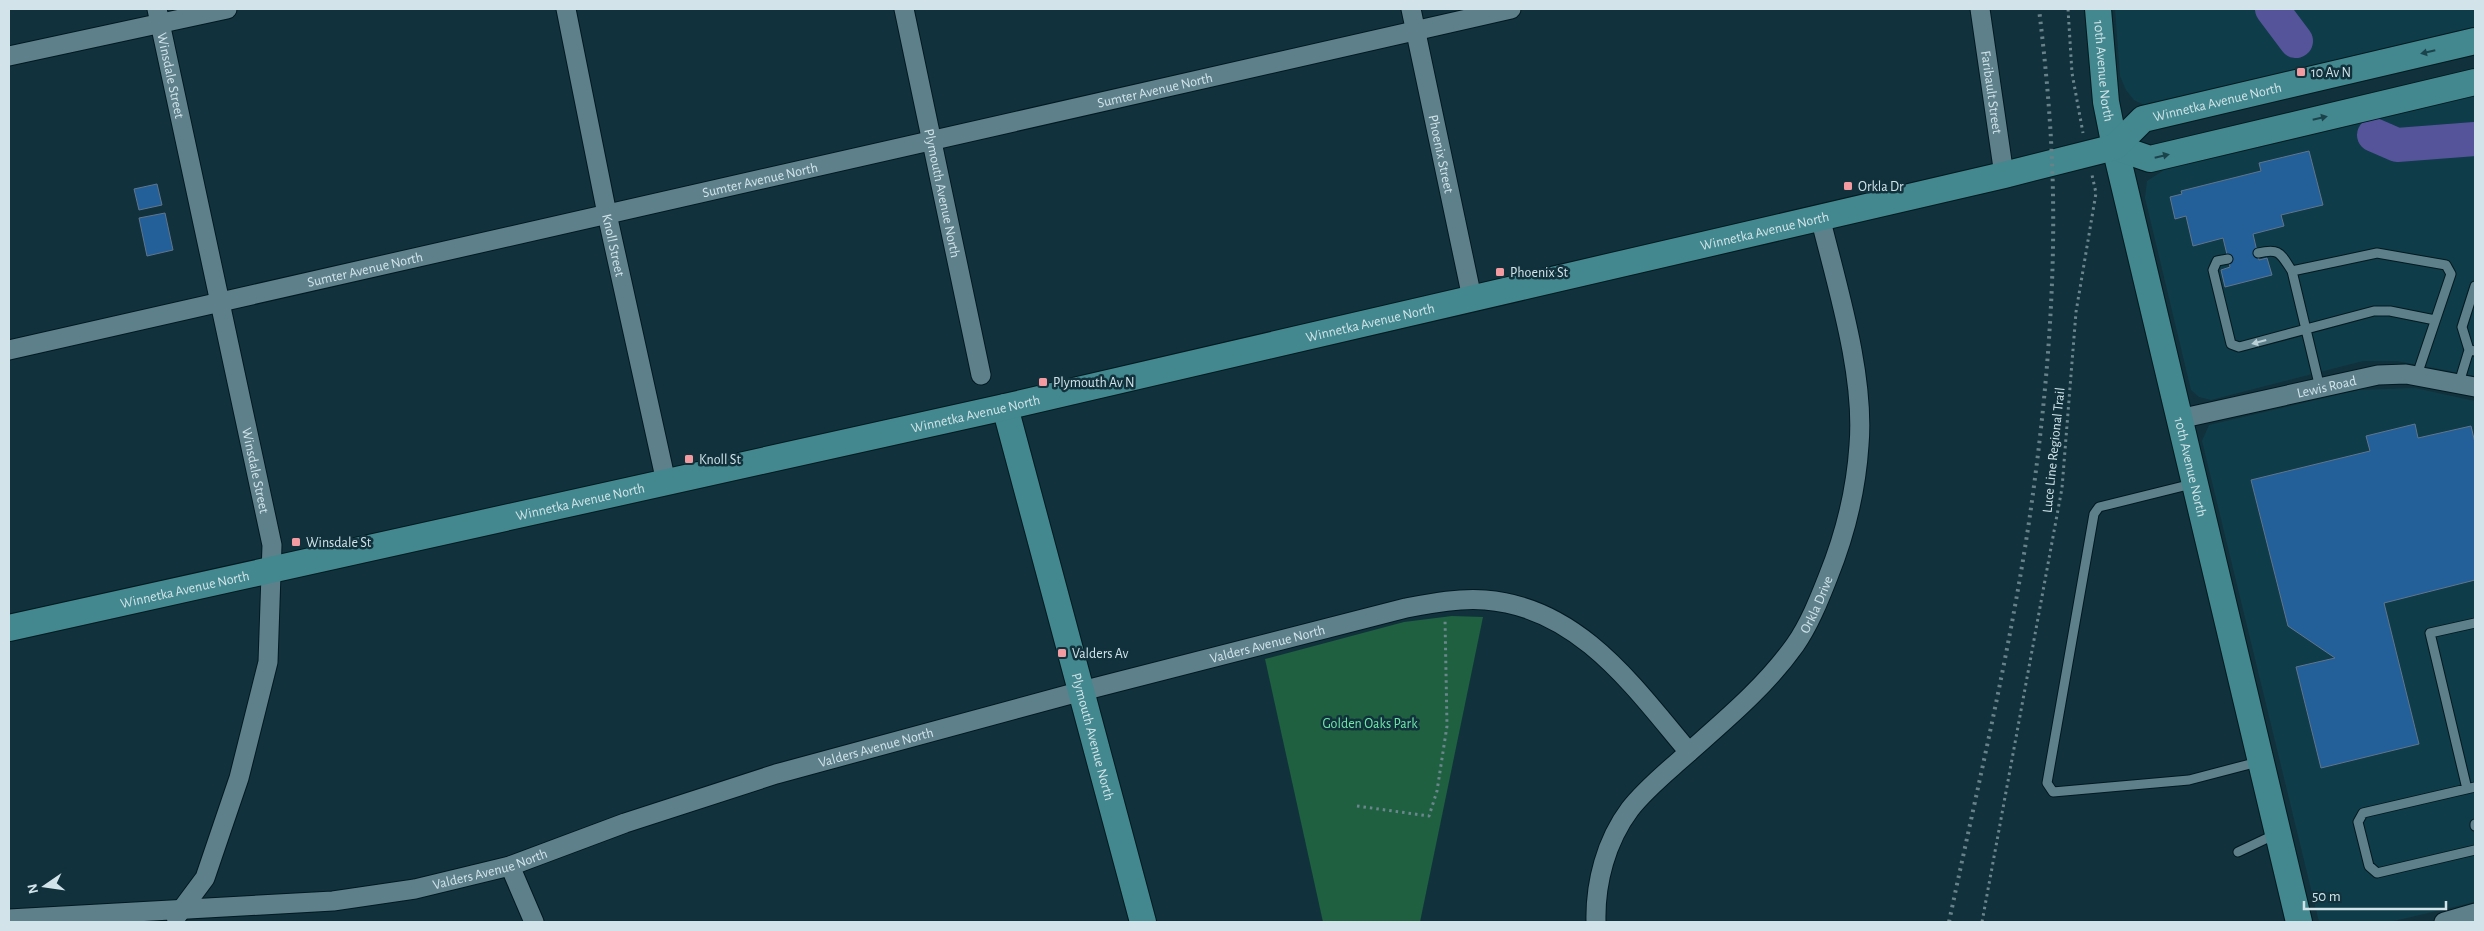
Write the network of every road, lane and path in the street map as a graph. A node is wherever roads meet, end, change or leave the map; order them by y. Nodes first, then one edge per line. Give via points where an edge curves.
1 (227, 9) edge
2 (566, 9) edge
3 (904, 9) edge
4 (1411, 9) edge
5 (1511, 9) edge
6 (1980, 9) edge
7 (2068, 9) edge
8 (2098, 9) edge
9 (159, 17) edge
10 (1416, 31) junction
11 (2475, 41) edge
12 (9, 56) edge
13 (2475, 82) edge
14 (932, 142) junction
15 (2115, 146) junction
16 (2087, 153) junction
17 (2004, 175) junction
18 (607, 214) junction
19 (1820, 217) junction
20 (2258, 253) dead end
21 (2228, 259) dead end
22 (2292, 271) junction
23 (2475, 286) edge
24 (1472, 298) junction
25 (218, 302) junction
26 (2436, 320) junction
27 (2306, 329) junction
28 (9, 350) edge
29 (2472, 350) edge
30 (981, 375) dead end
31 (2417, 375) junction
32 (2467, 385) edge
33 (2320, 388) junction
34 (1004, 407) junction
35 (2179, 419) junction
36 (666, 482) junction
37 (2194, 483) junction
38 (272, 569) junction
39 (1446, 601) junction
40 (2475, 623) edge
41 (9, 628) edge
42 (1082, 692) junction
43 (1689, 752) junction
44 (2261, 762) junction
45 (2471, 788) edge
46 (1357, 806) dead end
47 (2278, 832) junction
48 (2475, 850) edge
49 (2238, 852) dead end
50 (510, 866) junction
51 (176, 916) edge
52 (2472, 917) edge
53 (9, 919) edge
54 (534, 922) edge
55 (1142, 922) edge
56 (1596, 922) edge
57 (1982, 922) edge
58 (2300, 922) edge
59 (2444, 922) edge

1 - 9 street
2 - 18 street, Knoll Street
3 - 14 street, Plymouth Avenue North
4 - 10 street, Phoenix Street
5 - 10 street, Sumter Avenue North
6 - 17 street, Faribault Street
7 - 16 path, Luce Line Regional Trail via 2072,73
8 - 15 main road, 10th Avenue North via 2106,102
9 - 12 street
9 - 25 street, Winsdale Street
10 - 14 street, Sumter Avenue North
10 - 24 street, Phoenix Street
11 -> 15 main road, Winnetka Avenue North via 2142,119
15 -> 13 main road via 2150,158
14 - 18 street, Sumter Avenue North
14 - 30 street, Plymouth Avenue North
15 - 16 main road, Winnetka Avenue North
15 - 35 main road, 10th Avenue North
16 - 17 main road, Winnetka Avenue North
16 - 57 path, Luce Line Regional Trail via 2096,193 2076,312 2062,488
17 - 19 main road, Winnetka Avenue North
18 - 25 street, Sumter Avenue North
18 - 36 street, Knoll Street
19 - 24 main road, Winnetka Avenue North
19 - 43 street, Orkla Drive via 1849,339 1857,391 1859,444 1840,548 1795,645 1760,687
20 - 22 lane via 2272,250 2280,253
27 -> 21 lane via 2239,347 2231,344 2213,270 2217,262
22 - 26 lane via 2377,253 2446,265 2451,274
22 - 27 lane
23 - 29 lane via 2462,327
24 - 34 main road, Winnetka Avenue North
25 - 28 street, Sumter Avenue North
25 - 38 street, Winsdale Street via 272,545
26 - 27 lane via 2374,311
26 - 31 lane
27 - 33 lane
29 - 32 lane
31 - 32 street, Lewis Road
31 - 33 street, Lewis Road via 2378,375
33 - 35 street, Lewis Road
34 - 36 main road, Winnetka Avenue North
34 - 42 main road, Plymouth Avenue North
35 - 37 main road, 10th Avenue North
36 - 38 main road, Winnetka Avenue North
37 - 44 main road, 10th Avenue North
37 - 44 lane via 2099,507 2094,514 2047,783 2053,792 2189,780
38 - 41 main road, Winnetka Avenue North
38 - 51 street, Winsdale Street via 268,662 240,778 205,878
39 - 42 street, Valders Avenue North via 1406,608
39 - 43 street, Valders Avenue North via 1486,600 1526,608 1563,625 1596,647 1624,674
39 - 46 path via 1447,726 1437,791 1429,816
40 - 45 lane via 2430,634
42 - 50 street, Valders Avenue North via 776,774 698,798
42 - 55 main road, Plymouth Avenue North
43 - 56 street, Orkla Drive via 1630,810 1612,842 1600,876
44 - 47 main road, 10th Avenue North
45 - 48 lane via 2363,813 2358,822 2369,866 2377,873
47 - 49 lane
47 - 58 main road, 10th Avenue North
50 - 51 street, Valders Avenue North via 415,889 333,901
50 - 54 street
51 - 53 street, Valders Avenue North
52 - 59 street

